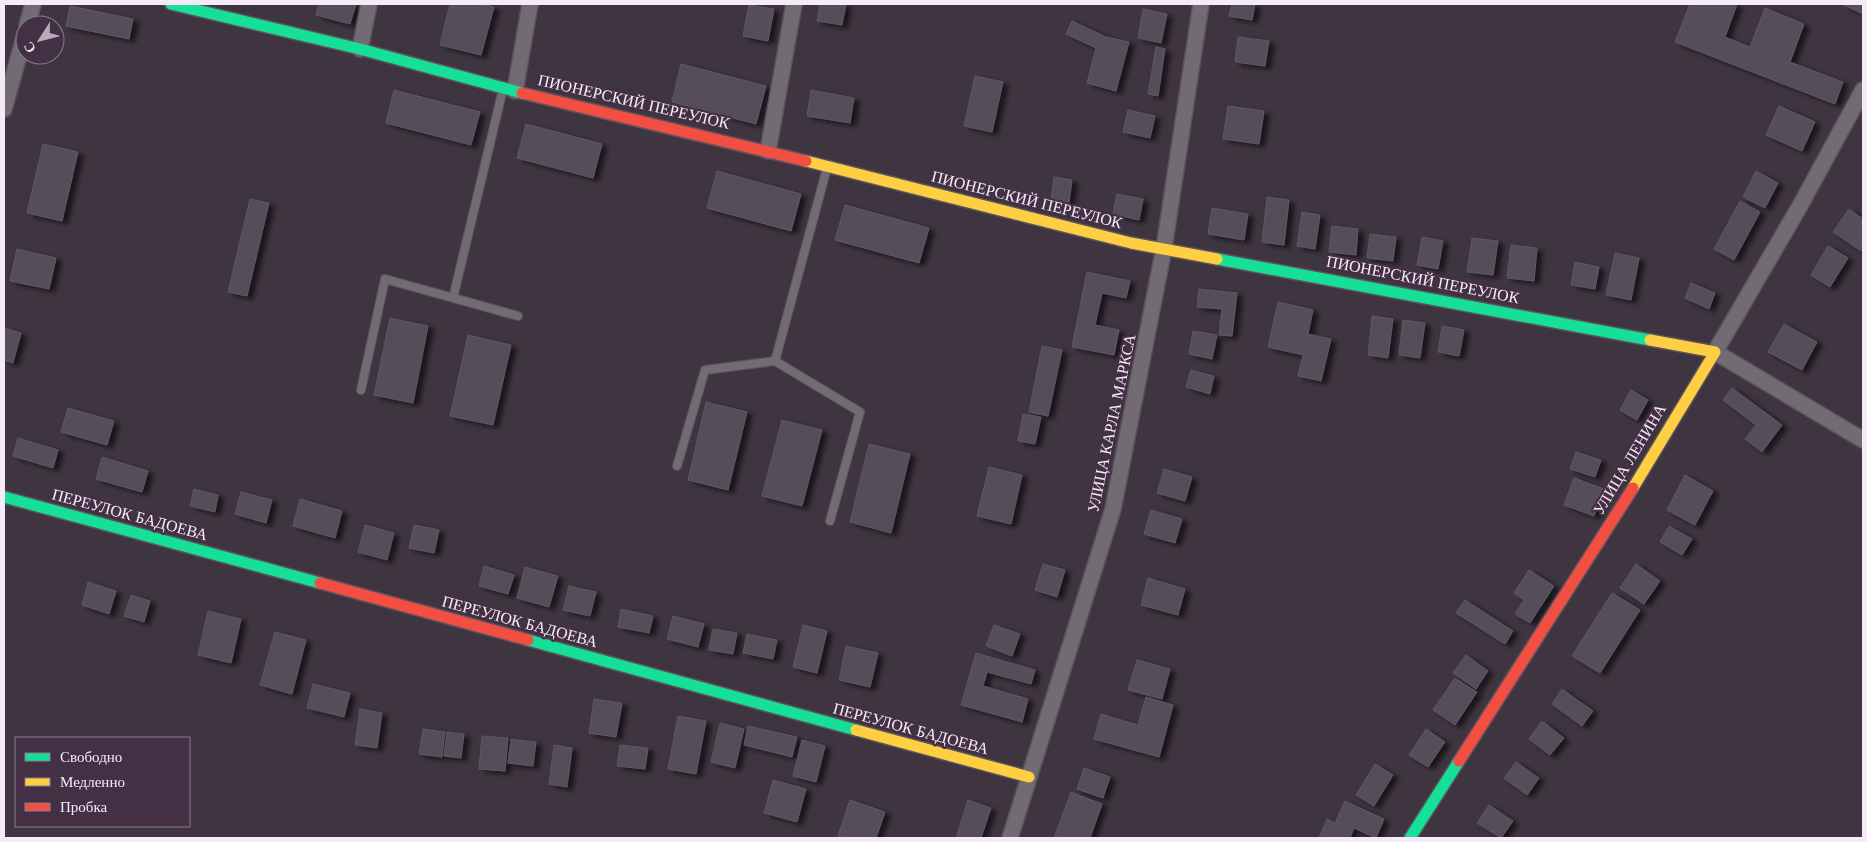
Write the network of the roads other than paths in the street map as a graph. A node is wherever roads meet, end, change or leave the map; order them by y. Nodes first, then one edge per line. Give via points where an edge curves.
1 (171, 4) edge
2 (369, 4) edge
3 (530, 4) edge
4 (794, 4) edge
5 (1201, 4) edge
6 (360, 49) junction
7 (16, 65) edge
8 (509, 89) junction
9 (1863, 90) edge
10 (4, 109) edge
11 (768, 151) junction
12 (827, 166) junction
13 (1164, 248) junction
14 (453, 298) junction
15 (518, 316) dead end
16 (1714, 352) junction
17 (775, 361) junction
18 (361, 390) dead end
19 (1863, 440) edge
20 (677, 466) dead end
21 (4, 497) edge
22 (830, 521) dead end
23 (1029, 777) junction
24 (1010, 838) edge
25 (1410, 838) edge

1 - 6 street, ПИОНЕРСКИЙ ПЕРЕУЛОК
2 - 6 street
3 - 8 street
4 - 11 street
5 - 13 street, УЛИЦА КАРЛА МАРКСА
6 - 8 street, ПИОНЕРСКИЙ ПЕРЕУЛОК
7 - 10 street
8 - 11 street, ПИОНЕРСКИЙ ПЕРЕУЛОК
8 - 14 lane
9 - 16 street, УЛИЦА ЛЕНИНА
11 - 12 street, ПИОНЕРСКИЙ ПЕРЕУЛОК
12 - 13 street, ПИОНЕРСКИЙ ПЕРЕУЛОК via 1131,243
12 - 17 lane
13 - 16 street, ПИОНЕРСКИЙ ПЕРЕУЛОК
13 - 23 street, УЛИЦА КАРЛА МАРКСА via 1113,509
14 - 15 lane
14 - 18 lane via 385,280
16 - 19 street, ПИОНЕРСКИЙ ПЕРЕУЛОК
16 - 25 street, УЛИЦА ЛЕНИНА via 1619,510
17 - 20 lane via 705,370
17 - 22 lane via 860,412
21 - 23 street, ПЕРЕУЛОК БАДОЕВА
23 - 24 street, УЛИЦА КАРЛА МАРКСА

